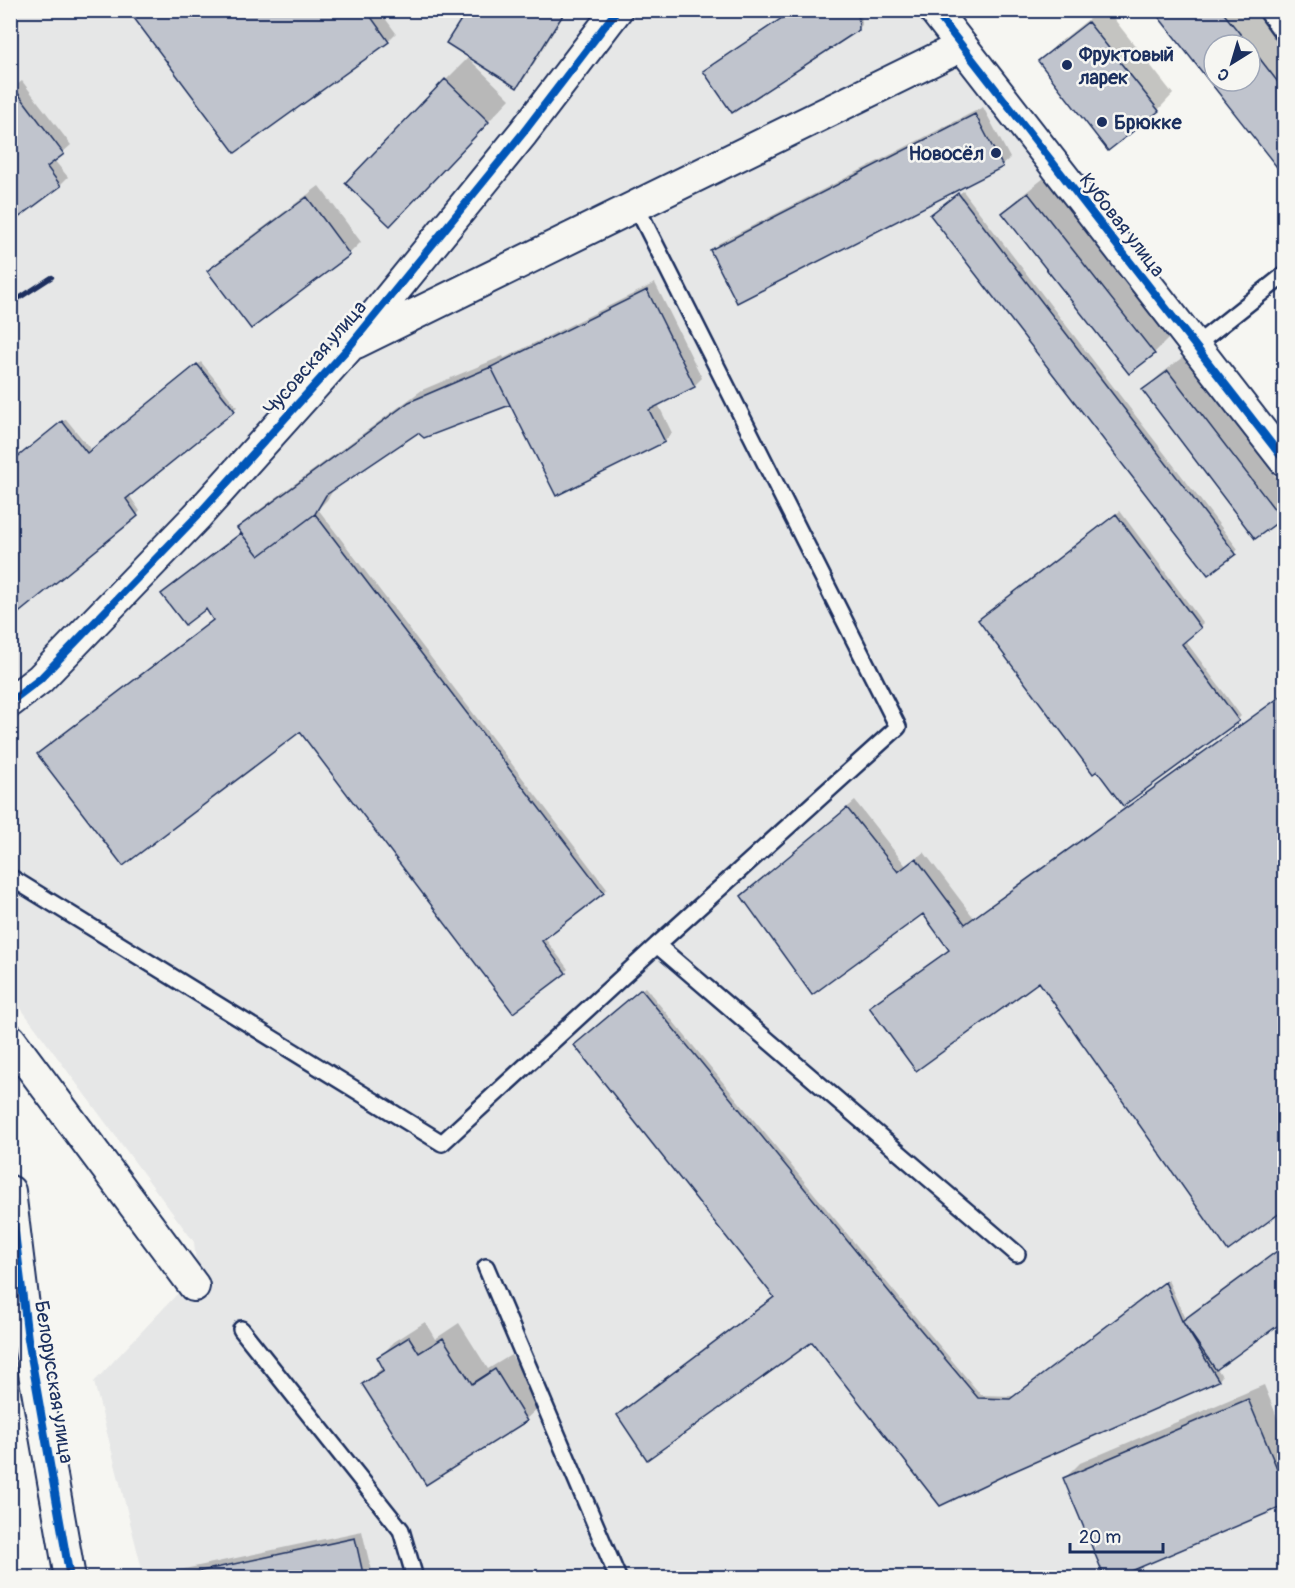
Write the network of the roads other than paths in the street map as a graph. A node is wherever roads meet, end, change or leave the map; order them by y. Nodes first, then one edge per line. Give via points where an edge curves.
1 (617, 10) edge
2 (934, 10) edge
3 (1266, 10) edge
4 (1284, 35) edge
5 (962, 46) junction
6 (636, 206) junction
7 (1284, 275) edge
8 (1196, 345) junction
9 (349, 347) junction
10 (1284, 460) edge
11 (10, 702) edge
12 (10, 877) edge
13 (657, 945) junction
14 (10, 1039) edge
15 (10, 1191) edge
16 (1017, 1254) dead end
17 (486, 1268) dead end
18 (194, 1286) dead end
19 (241, 1329) dead end
20 (19, 1340) edge
21 (70, 1578) edge
22 (416, 1578) edge
23 (618, 1578) edge

1 - 9 street, Чусовская улица via 523,134
2 - 5 street, Кубовая улица
3 - 4 lane
5 - 6 street
5 - 8 street, Кубовая улица
6 - 9 street
6 - 13 lane via 898,727
7 - 8 lane
8 - 10 street, Кубовая улица
9 - 11 street, Чусовская улица via 198,515 40,679
12 - 13 lane via 442,1143
13 - 16 lane
14 - 18 street
15 - 20 street, Белорусская улица
17 - 23 lane
19 - 22 lane via 400,1530
20 - 21 street, Белорусская улица

